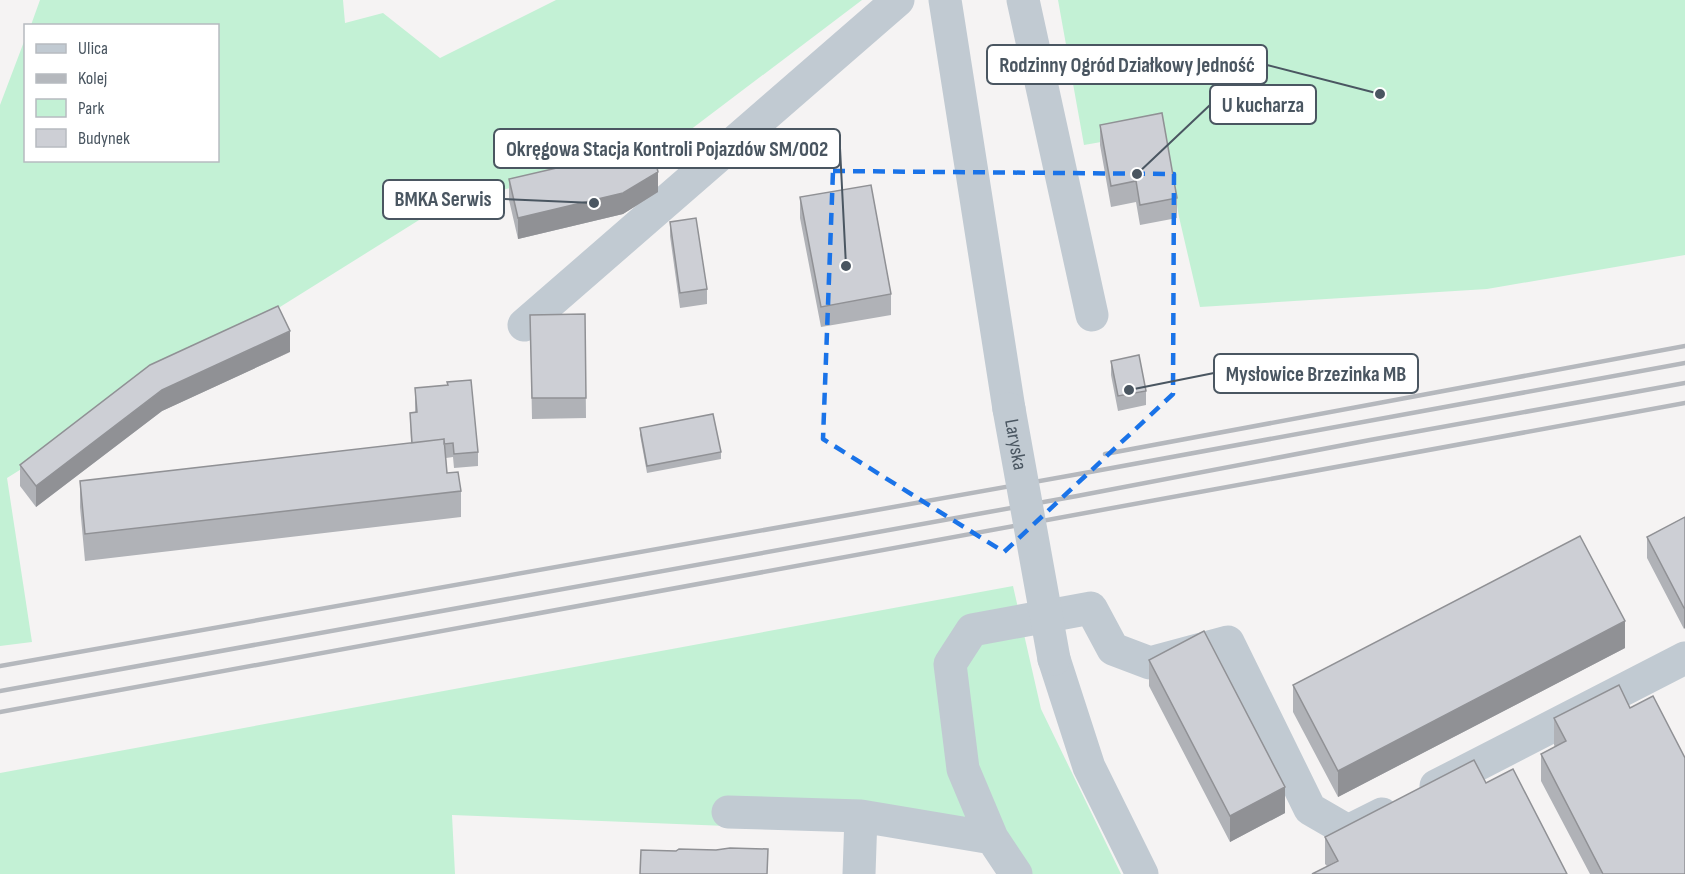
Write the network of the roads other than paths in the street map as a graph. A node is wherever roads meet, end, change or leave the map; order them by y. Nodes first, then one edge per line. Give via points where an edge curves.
1 (898, 0) edge
2 (945, 0) edge
3 (1023, 0) edge
4 (1092, 315) dead end
5 (524, 325) dead end
6 (1685, 658) edge
7 (728, 812) dead end
8 (861, 816) junction
9 (992, 838) junction
10 (1133, 871) edge
11 (859, 874) edge
12 (1016, 874) edge

1 - 5 street
2 - 10 street, Laryska, bridge via 1009,409 1054,659 1089,767
3 - 4 street
6 - 9 street via 1348,831 1310,809 1228,642 1150,663 1113,649 1091,608 972,630 950,664 963,769
7 - 8 street
8 - 9 street
8 - 11 street
9 - 12 street

